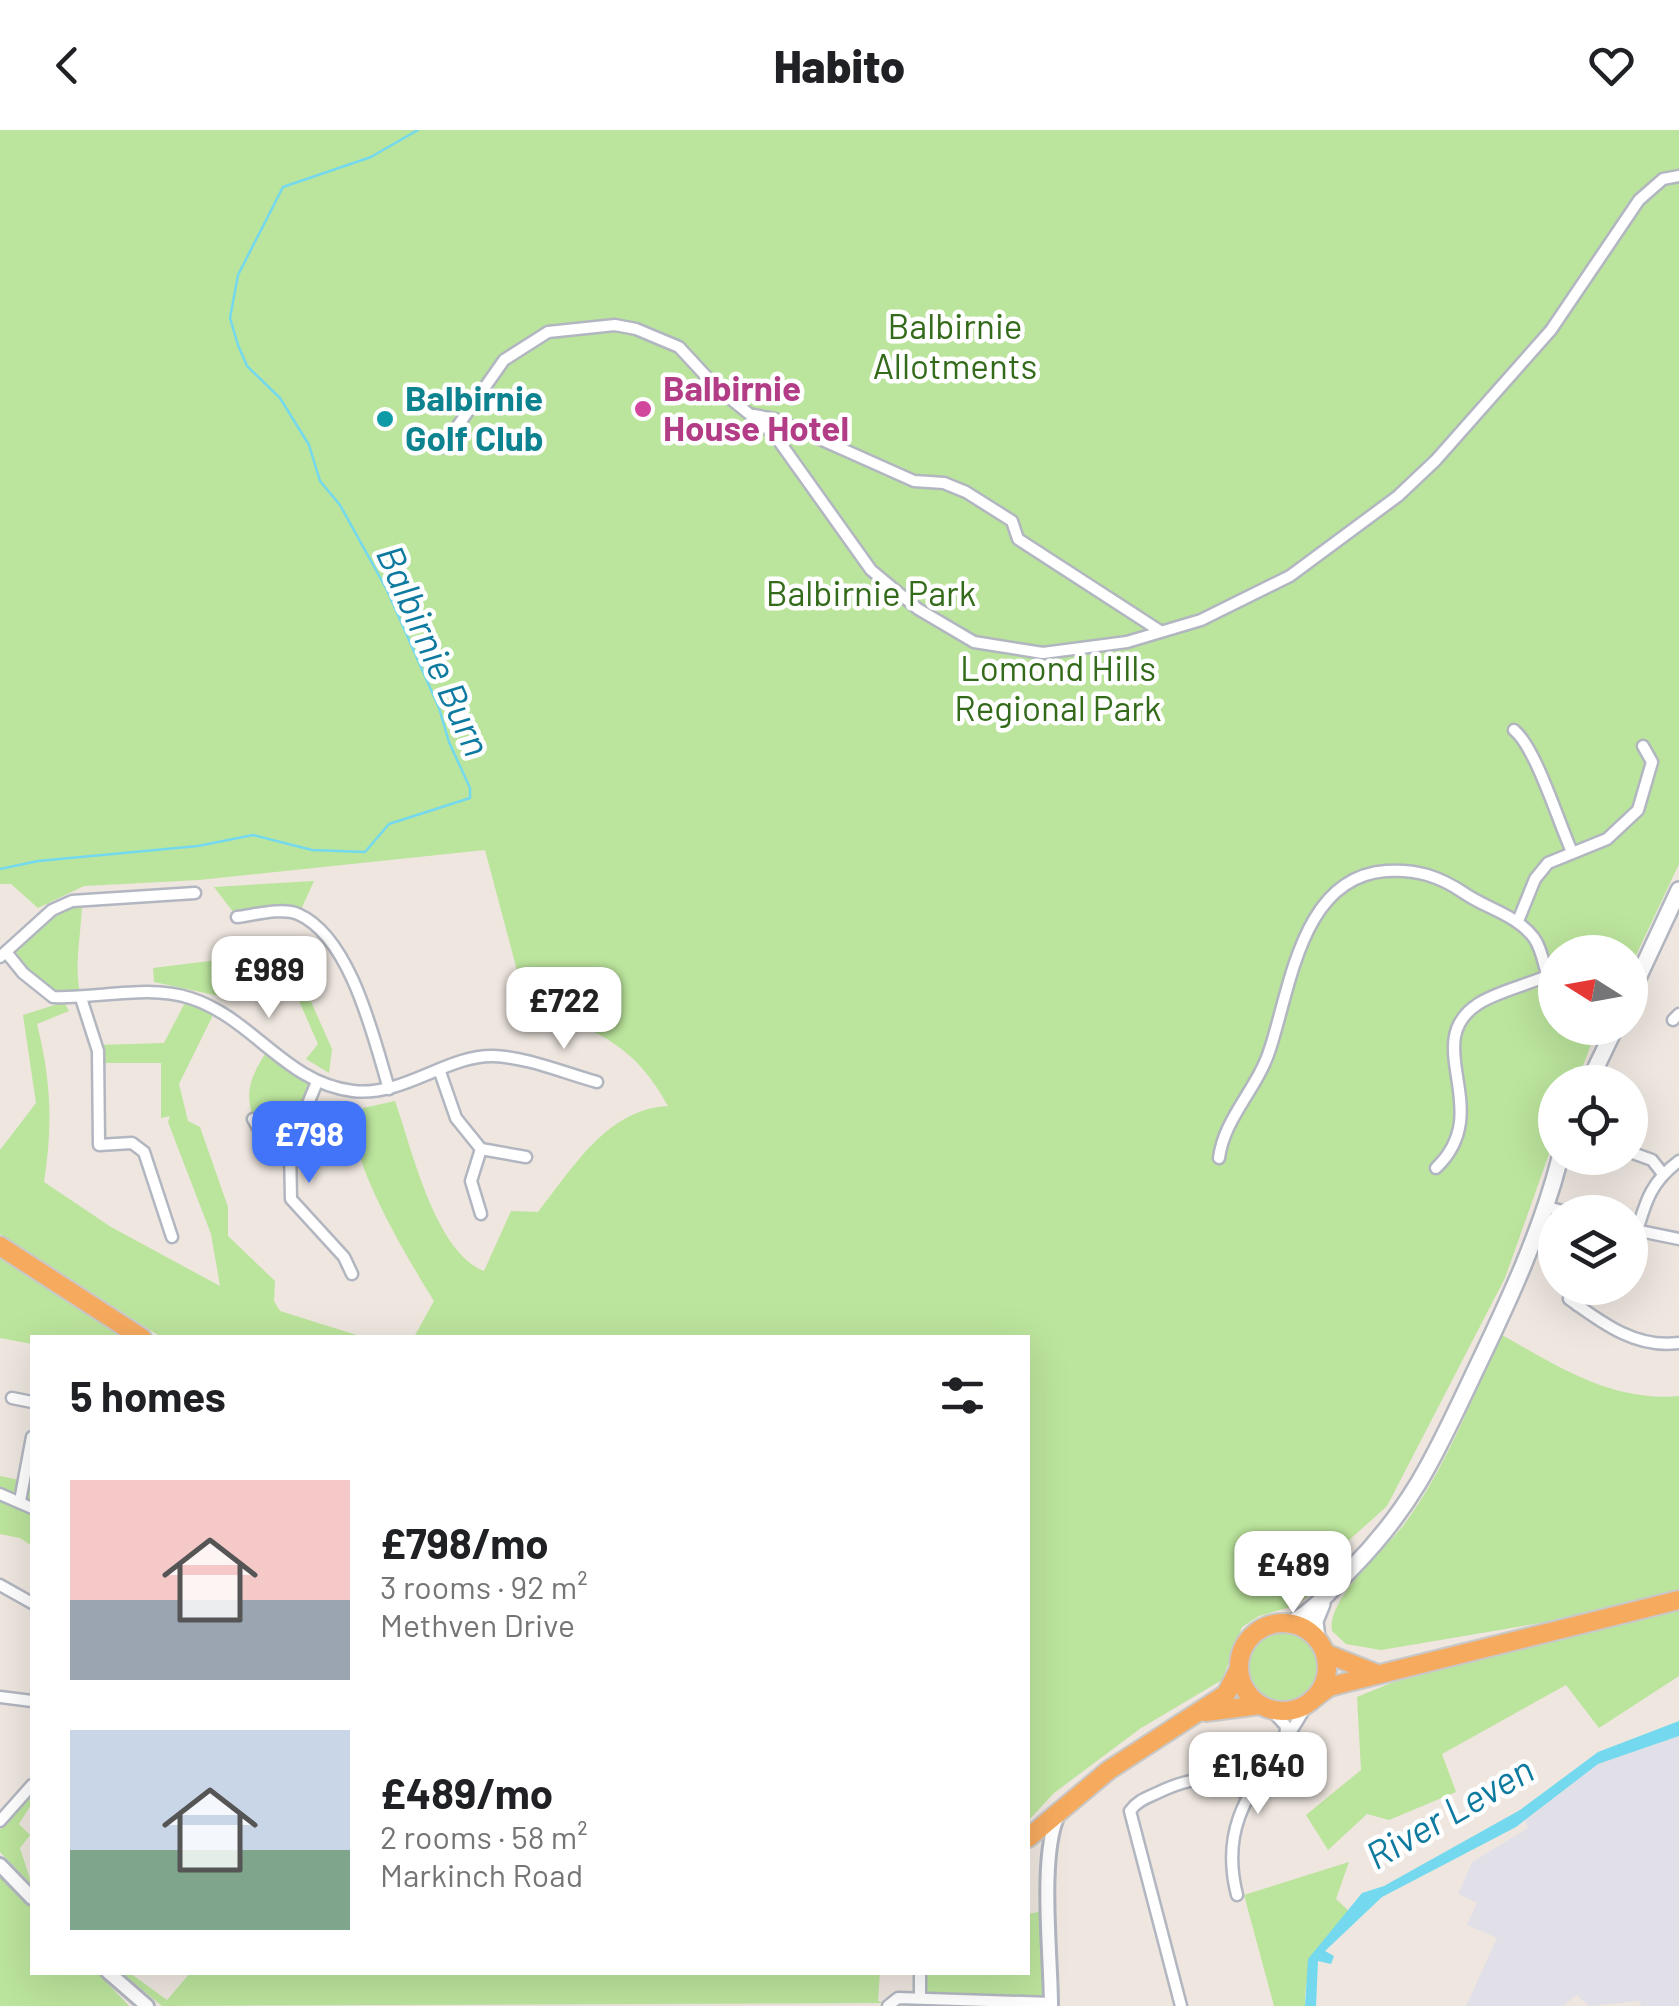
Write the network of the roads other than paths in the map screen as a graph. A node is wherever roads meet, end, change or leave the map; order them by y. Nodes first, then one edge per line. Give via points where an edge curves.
1 (1679, 176) edge
2 (754, 415) junction
3 (443, 447) dead end
4 (1160, 631) junction
5 (1514, 730) dead end
6 (1643, 746) dead end
7 (1572, 852) junction
8 (1679, 890) edge
9 (194, 893) dead end
10 (237, 917) dead end
11 (1518, 920) junction
12 (1538, 950) edge
13 (3, 954) edge
14 (1648, 956) edge
15 (1538, 979) edge
16 (81, 998) junction
17 (440, 1072) junction
18 (317, 1082) junction
19 (597, 1082) dead end
20 (388, 1089) junction
21 (253, 1119) dead end
22 (290, 1147) junction
23 (481, 1149) junction
24 (526, 1157) dead end
25 (1219, 1158) dead end
26 (1648, 1159) edge
27 (1679, 1161) edge
28 (1436, 1168) dead end
29 (1664, 1174) junction
30 (1648, 1196) edge
31 (481, 1214) dead end
32 (1538, 1230) edge
33 (1648, 1233) edge
34 (172, 1236) dead end
35 (1679, 1239) edge
36 (0, 1246) edge
37 (352, 1274) dead end
38 (1578, 1305) edge
39 (137, 1335) edge
40 (1679, 1344) edge
41 (12, 1398) dead end
42 (30, 1402) edge
43 (30, 1448) edge
44 (0, 1494) edge
45 (20, 1501) junction
46 (30, 1507) edge
47 (0, 1585) edge
48 (1324, 1600) junction
49 (1679, 1600) edge
50 (30, 1602) edge
51 (1290, 1624) junction
52 (1320, 1646) junction
53 (1238, 1671) junction
54 (1385, 1674) junction
55 (0, 1696) edge
56 (30, 1701) edge
57 (1310, 1702) junction
58 (1265, 1708) junction
59 (1187, 1717) junction
60 (1285, 1743) junction
61 (30, 1786) edge
62 (1247, 1794) junction
63 (1063, 1806) junction
64 (0, 1821) edge
65 (1030, 1835) edge
66 (1030, 1841) edge
67 (0, 1865) edge
68 (1048, 1873) junction
69 (1236, 1895) dead end
70 (30, 1896) edge
71 (111, 1975) edge
72 (920, 1975) edge
73 (920, 1998) junction
74 (1051, 2004) edge
75 (146, 2006) edge
76 (888, 2006) edge
77 (1181, 2006) edge

1 - 4 street via 1663,179 1639,200 1550,330 1398,496 1290,576 1201,620
2 - 3 street via 660,336 592,326 548,332 504,360
2 - 4 street via 914,480 966,492 1012,521 1018,539
2 - 4 street via 871,570 918,609 974,642 1043,654
5 - 7 street via 1537,762
6 - 7 street via 1652,762 1638,810 1607,839
7 - 11 street via 1548,863 1535,879
8 - 14 main road
9 - 13 street via 72,901 52,910
10 - 20 street via 299,914 319,931 360,991
11 - 12 street
11 - 25 street via 1445,880 1409,870 1360,873 1322,905 1300,948 1269,1053
13 - 16 street via 53,997
15 - 28 street via 1478,1004 1463,1019 1453,1051 1463,1125 1453,1152
16 - 18 street via 188,996 233,1017 292,1069
16 - 34 street via 98,1051 99,1145 132,1143 144,1152
17 - 19 street via 492,1056
17 - 20 street
17 - 23 street via 456,1118
18 - 20 street via 356,1091
18 - 22 street
21 - 22 street via 260,1133
22 - 37 street via 291,1199
23 - 24 street
23 - 31 street via 471,1181
26 - 29 street
27 - 29 street
29 - 30 street
32 - 48 main road via 1426,1473 1401,1516
33 - 35 street
36 - 39 highway
38 - 40 street via 1624,1336
41 - 42 street
43 - 45 street
44 - 45 street
45 - 46 street
47 - 50 street
48 - 51 main road
48 - 52 main road via 1315,1621
49 - 54 highway
51 - 52 highway
51 - 53 highway via 1253,1634
52 - 54 highway
52 - 57 highway via 1326,1678
53 - 58 highway via 1245,1691
53 - 59 highway via 1226,1694
54 - 57 highway via 1329,1688
55 - 56 street
57 - 58 highway via 1292,1711
57 - 60 street
58 - 59 highway via 1234,1705
58 - 60 street via 1286,1726
59 - 63 highway
60 - 62 street
61 - 64 street
62 - 69 street via 1230,1848
62 - 77 street via 1197,1777 1130,1810
63 - 65 highway
63 - 68 street via 1051,1834
66 - 68 street
67 - 70 street
68 - 74 street
71 - 75 street
72 - 73 street
73 - 74 street
73 - 76 street via 898,1998

